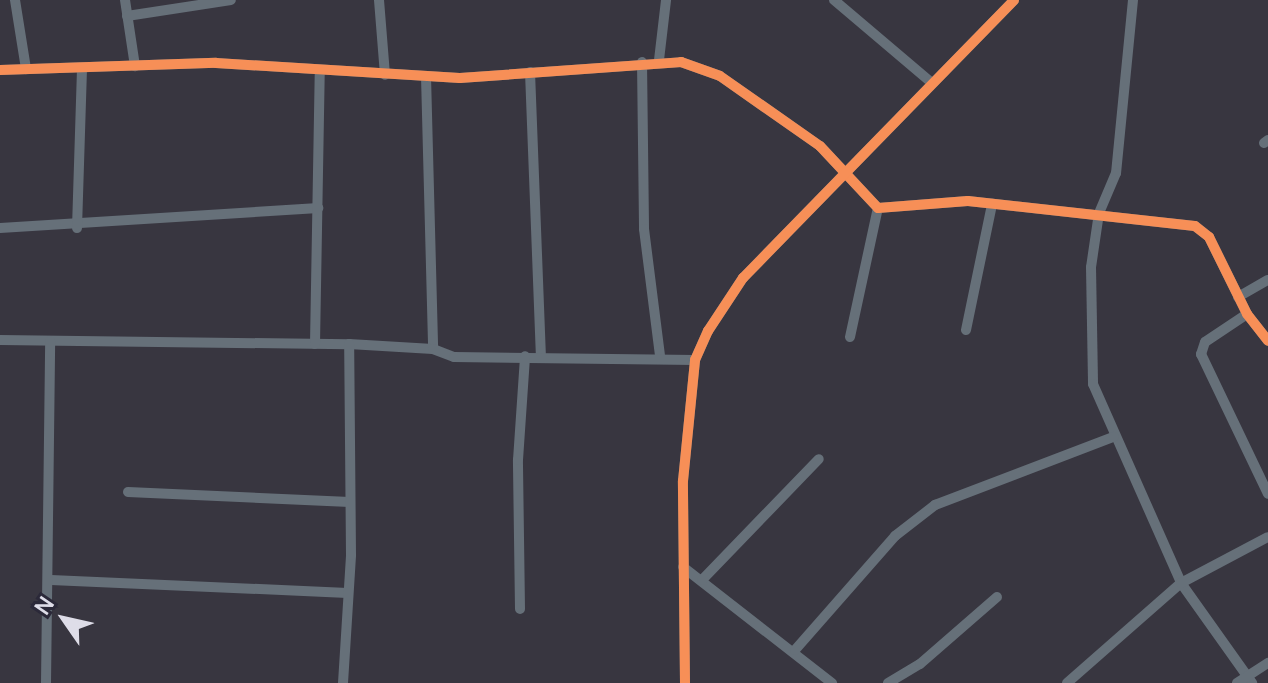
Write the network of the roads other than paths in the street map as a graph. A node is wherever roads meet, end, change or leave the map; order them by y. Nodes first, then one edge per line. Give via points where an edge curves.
1 (15, 0) edge
2 (125, 0) edge
3 (231, 0) edge
4 (379, 0) edge
5 (666, 0) edge
6 (834, 0) edge
7 (1133, 0) edge
8 (1011, 1) edge
9 (127, 16) junction
10 (659, 60) junction
11 (642, 62) junction
12 (135, 66) junction
13 (82, 68) junction
14 (26, 69) junction
15 (0, 70) edge
16 (320, 71) junction
17 (530, 72) junction
18 (385, 75) junction
19 (426, 76) junction
20 (932, 83) junction
21 (849, 174) junction
22 (992, 204) junction
23 (318, 208) junction
24 (878, 208) junction
25 (1099, 213) junction
26 (0, 228) edge
27 (77, 228) junction
28 (1268, 280) edge
29 (1238, 297) junction
30 (1247, 314) junction
31 (966, 330) dead end
32 (850, 337) dead end
33 (0, 340) edge
34 (50, 341) junction
35 (1268, 341) edge
36 (315, 344) junction
37 (349, 344) junction
38 (433, 349) junction
39 (525, 356) junction
40 (541, 356) junction
41 (660, 356) junction
42 (695, 360) junction
43 (1113, 437) junction
44 (819, 459) dead end
45 (128, 492) dead end
46 (1268, 494) edge
47 (350, 502) junction
48 (1268, 537) edge
49 (683, 567) junction
50 (51, 580) junction
51 (702, 580) junction
52 (1181, 583) junction
53 (348, 593) junction
54 (997, 597) dead end
55 (520, 609) dead end
56 (795, 650) junction
57 (1268, 663) edge
58 (1250, 679) edge
59 (46, 683) edge
60 (343, 683) edge
61 (685, 683) edge
62 (832, 683) edge
63 (888, 683) edge
64 (1067, 683) edge
65 (1237, 683) edge

1 - 14 street
2 - 9 street
3 - 9 street
4 - 18 street
5 - 10 street
6 - 20 street
7 - 25 street via 1116,173
8 - 20 street
9 - 12 street
10 - 11 street
10 - 21 street via 720,76 820,146
11 - 17 street
11 - 41 street via 644,229
12 - 13 street
12 - 16 street via 216,63
13 - 14 street
13 - 27 street
14 - 15 street
16 - 18 street
16 - 23 street
17 - 19 street
17 - 40 street
18 - 19 street
19 - 38 street
20 - 21 street
21 - 24 street
21 - 42 street via 743,278
22 - 24 street
22 - 25 street
22 - 31 street
23 - 27 street
23 - 36 street
24 - 32 street
25 - 29 street via 1195,226 1209,237
25 - 43 street via 1088,342 1093,384
26 - 27 street
28 - 29 street
29 - 30 street
30 - 35 street
30 - 46 street via 1205,342 1201,354
33 - 34 street
34 - 36 street
34 - 50 street
36 - 37 street
37 - 38 street
37 - 47 street
38 - 39 street via 454,357
39 - 40 street
39 - 55 street via 518,460
40 - 41 street
41 - 42 street
42 - 49 street via 683,481
43 - 52 street
43 - 56 street via 935,505 895,536
44 - 51 street
45 - 47 street
47 - 53 street
48 - 52 street
49 - 51 street
49 - 61 street
50 - 53 street
50 - 59 street
51 - 56 street
52 - 58 street
52 - 64 street
53 - 60 street
54 - 63 street via 920,664
56 - 62 street
57 - 58 street
58 - 65 street

